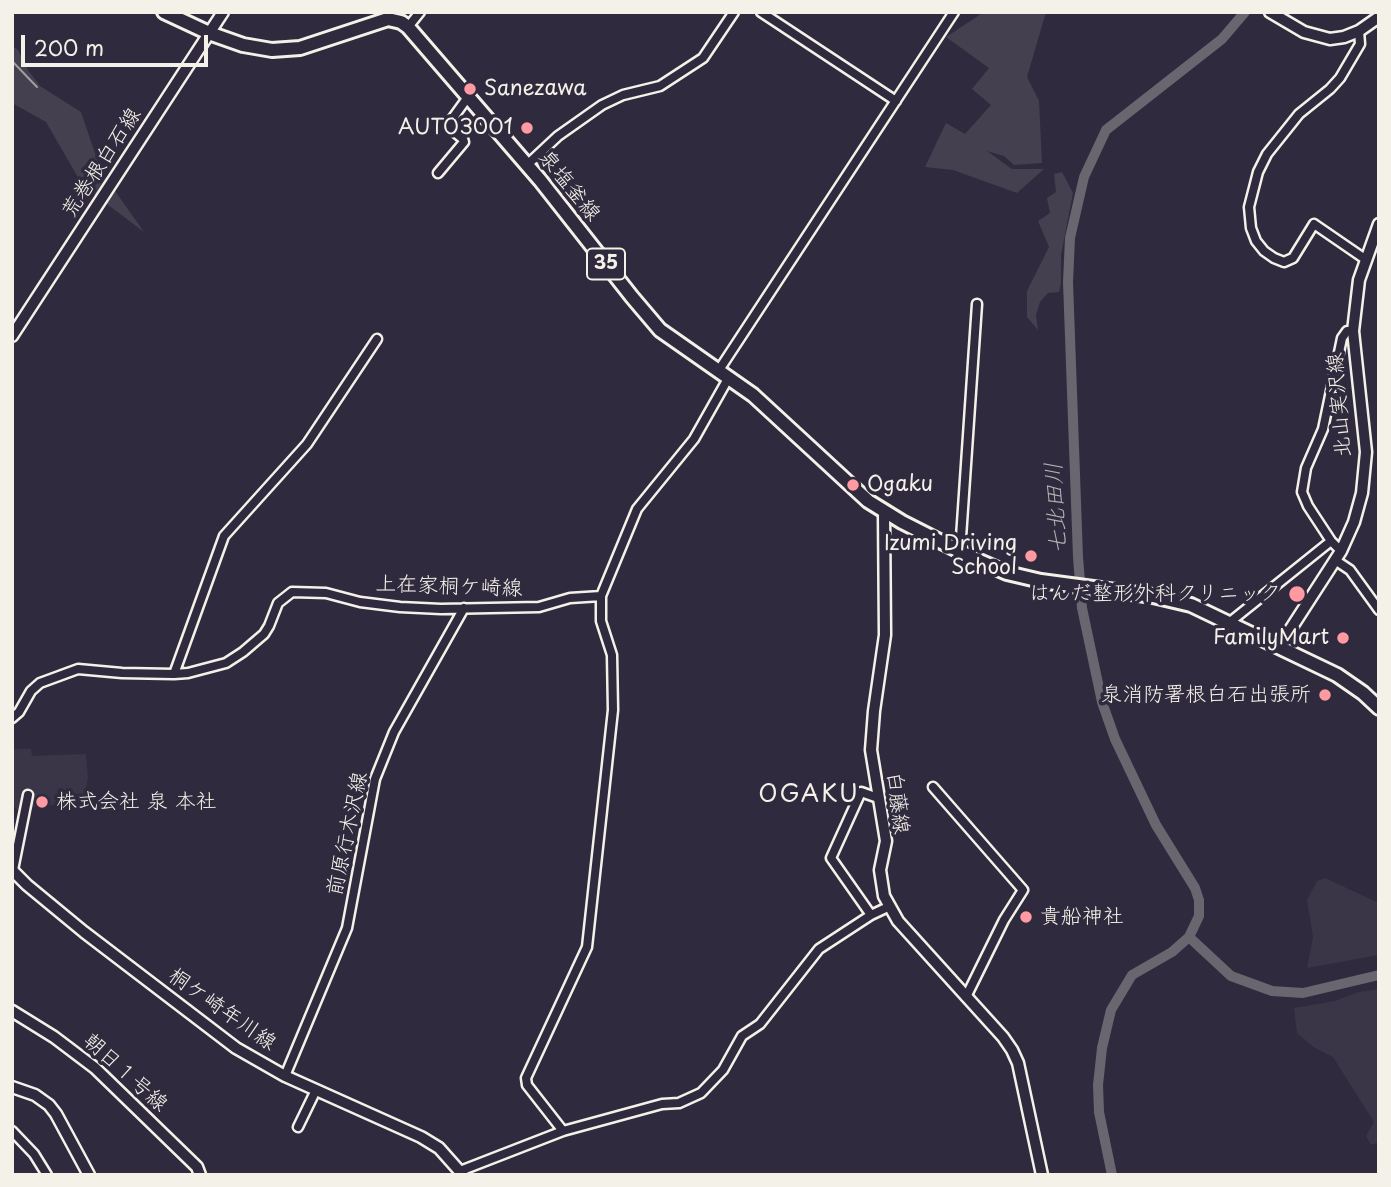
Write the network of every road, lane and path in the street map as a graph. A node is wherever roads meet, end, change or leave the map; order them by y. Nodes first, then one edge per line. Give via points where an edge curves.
1 (164, 12) edge
2 (223, 12) edge
3 (420, 12) edge
4 (734, 12) edge
5 (761, 12) edge
6 (954, 12) edge
7 (1272, 14) edge
8 (1379, 17) edge
9 (402, 20) edge
10 (1359, 31) junction
11 (209, 33) junction
12 (468, 97) junction
13 (896, 101) junction
14 (527, 165) junction
15 (438, 173) dead end
16 (1378, 227) edge
17 (1365, 259) junction
18 (977, 304) dead end
19 (1353, 331) junction
20 (12, 336) edge
21 (377, 339) dead end
22 (724, 373) junction
23 (884, 512) junction
24 (1331, 541) junction
25 (960, 552) junction
26 (1338, 556) junction
27 (600, 596) junction
28 (464, 608) junction
29 (1379, 610) edge
30 (1230, 622) junction
31 (1279, 647) junction
32 (174, 674) junction
33 (1379, 708) edge
34 (12, 718) edge
35 (933, 787) dead end
36 (28, 795) dead end
37 (878, 798) junction
38 (12, 870) edge
39 (888, 907) junction
40 (871, 915) junction
41 (966, 997) junction
42 (12, 1011) edge
43 (285, 1076) junction
44 (12, 1087) edge
45 (316, 1090) junction
46 (298, 1127) dead end
47 (12, 1131) edge
48 (563, 1131) junction
49 (460, 1173) edge
50 (47, 1175) edge
51 (89, 1175) edge
52 (200, 1175) edge
53 (1042, 1175) edge

1 - 11 main road
2 - 11 street, 荒巻根白石線
3 - 9 street
4 - 14 street via 704,58 660,86 602,105
5 - 13 street
6 - 13 street
7 - 10 street via 1318,37 1343,37
8 - 10 street
9 - 11 main road via 387,19 287,50 258,49
9 - 12 main road, 泉塩釜線 / 35
10 - 17 street via 1360,44 1340,78 1299,114 1267,154 1249,207 1256,241 1274,258 1284,262 1293,258 1314,224
11 - 20 street, 荒巻根白石線
12 - 14 main road, 泉塩釜線 / 35
12 - 15 street via 447,126 464,142
13 - 22 street
14 - 22 main road, 泉塩釜線 / 35 via 660,330
16 - 17 street, 北山実沢線
17 - 19 street, 北山実沢線
18 - 25 street
19 - 24 street via 1342,338 1323,429 1306,468 1302,492
19 - 26 street, 北山実沢線 via 1365,472 1358,510
21 - 32 street via 307,444 224,536
22 - 23 main road, 泉塩釜線 / 35
22 - 27 street via 694,439 637,509
23 - 25 main road, 泉塩釜線 / 35
23 - 37 street, 白藤線 via 885,635 871,739
24 - 26 street
24 - 30 street
25 - 30 main road, 泉塩釜線 / 35 via 1007,573 1182,602
26 - 29 street
26 - 31 street, 北山実沢線
27 - 28 street, 上在家桐ケ崎線 via 539,607
27 - 48 street via 601,621 612,655 613,710 587,947 526,1078
28 - 32 street, 上在家桐ケ崎線 via 400,607 326,593 292,592 278,603 264,634 243,652 226,663
28 - 43 street, 前原行木沢線 via 394,732 375,779 347,928
30 - 31 main road, 35
31 - 33 main road, 35 via 1350,683
32 - 34 street, 上在家桐ケ崎線 via 78,669 40,684
35 - 41 street via 1023,890
36 - 38 street
37 - 39 street, 白藤線 via 886,841 880,870
37 - 40 street via 861,792 831,858
38 - 43 street, 桐ケ崎年川線 via 211,1031
39 - 40 street
39 - 41 street, 白藤線
40 - 48 street via 819,949 760,1024 742,1036 723,1070 701,1093 679,1103
41 - 53 street, 白藤線 via 1003,1037 1018,1063
42 - 52 street, 朝日１号線 via 95,1068
43 - 45 street, 桐ケ崎年川線
44 - 51 street via 49,1105
45 - 46 street
45 - 49 street, 桐ケ崎年川線 via 421,1137 439,1148
47 - 50 street
48 - 49 street

